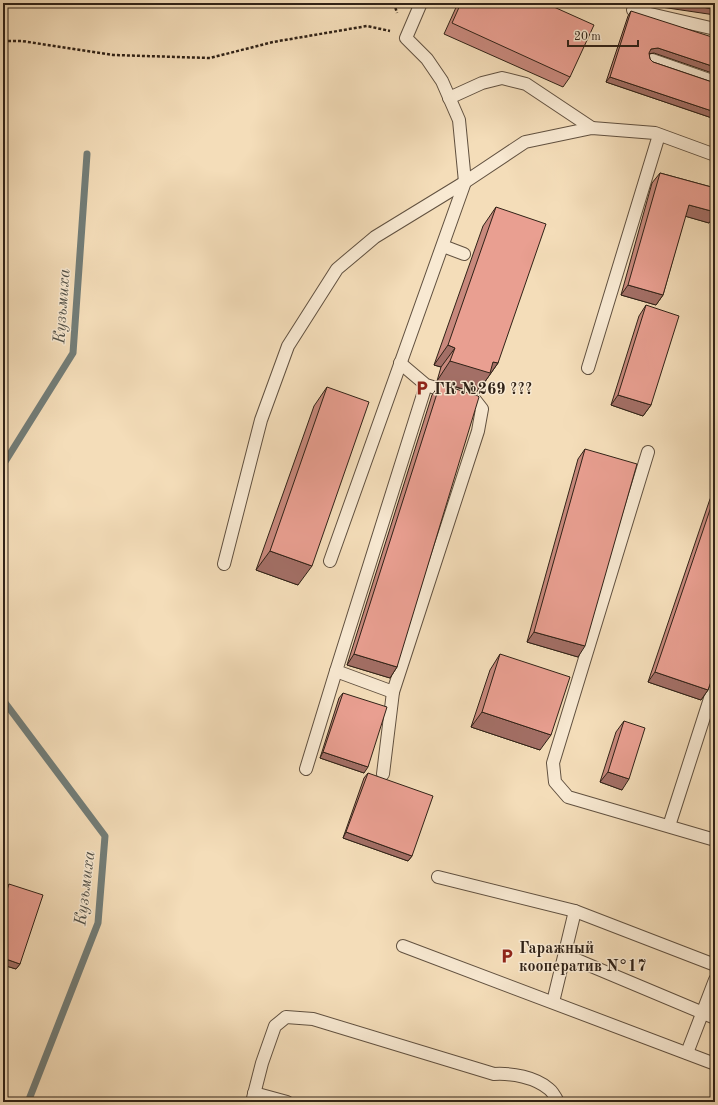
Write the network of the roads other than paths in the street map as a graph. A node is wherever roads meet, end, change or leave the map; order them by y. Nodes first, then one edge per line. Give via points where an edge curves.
1 (421, 3) edge
2 (633, 10) edge
3 (715, 29) edge
4 (652, 60) edge
5 (715, 82) edge
6 (449, 98) junction
7 (592, 128) junction
8 (659, 135) junction
9 (715, 155) edge
10 (465, 182) junction
11 (443, 246) junction
12 (464, 254) dead end
13 (400, 363) junction
14 (588, 368) dead end
15 (426, 385) junction
16 (648, 452) dead end
17 (330, 561) dead end
18 (224, 564) dead end
19 (336, 671) junction
20 (715, 683) edge
21 (393, 692) junction
22 (306, 769) dead end
23 (383, 774) dead end
24 (669, 826) junction
25 (715, 840) edge
26 (438, 877) dead end
27 (575, 911) junction
28 (403, 946) dead end
29 (565, 955) junction
30 (715, 965) edge
31 (715, 980) edge
32 (553, 1002) junction
33 (702, 1013) junction
34 (715, 1018) edge
35 (687, 1053) junction
36 (715, 1064) edge
37 (253, 1097) edge
38 (287, 1102) edge
39 (558, 1102) edge

1 - 6 lane via 406,38 427,59
2 - 3 lane
4 - 5 lane
6 - 7 lane via 482,83 502,78 526,84
6 - 10 lane via 459,120
7 - 8 lane
7 - 10 lane via 525,142
8 - 9 lane
8 - 14 lane
10 - 11 lane
10 - 18 lane via 375,237 337,269 288,346 261,420
11 - 12 lane
11 - 13 lane
13 - 15 lane
13 - 17 lane
15 - 19 lane
15 - 21 lane via 475,400 482,409 478,431
16 - 24 lane via 553,763 555,782 568,797
19 - 21 lane
19 - 22 lane
20 - 24 lane
21 - 23 lane
24 - 25 lane
26 - 27 lane
27 - 29 lane
27 - 30 lane
28 - 32 lane
29 - 32 lane
29 - 33 lane
31 - 33 lane
32 - 35 lane
33 - 34 lane
33 - 35 lane
35 - 36 lane
37 - 38 lane
37 - 39 lane via 275,1026 286,1017 313,1019 494,1074 506,1073 531,1079 550,1089

